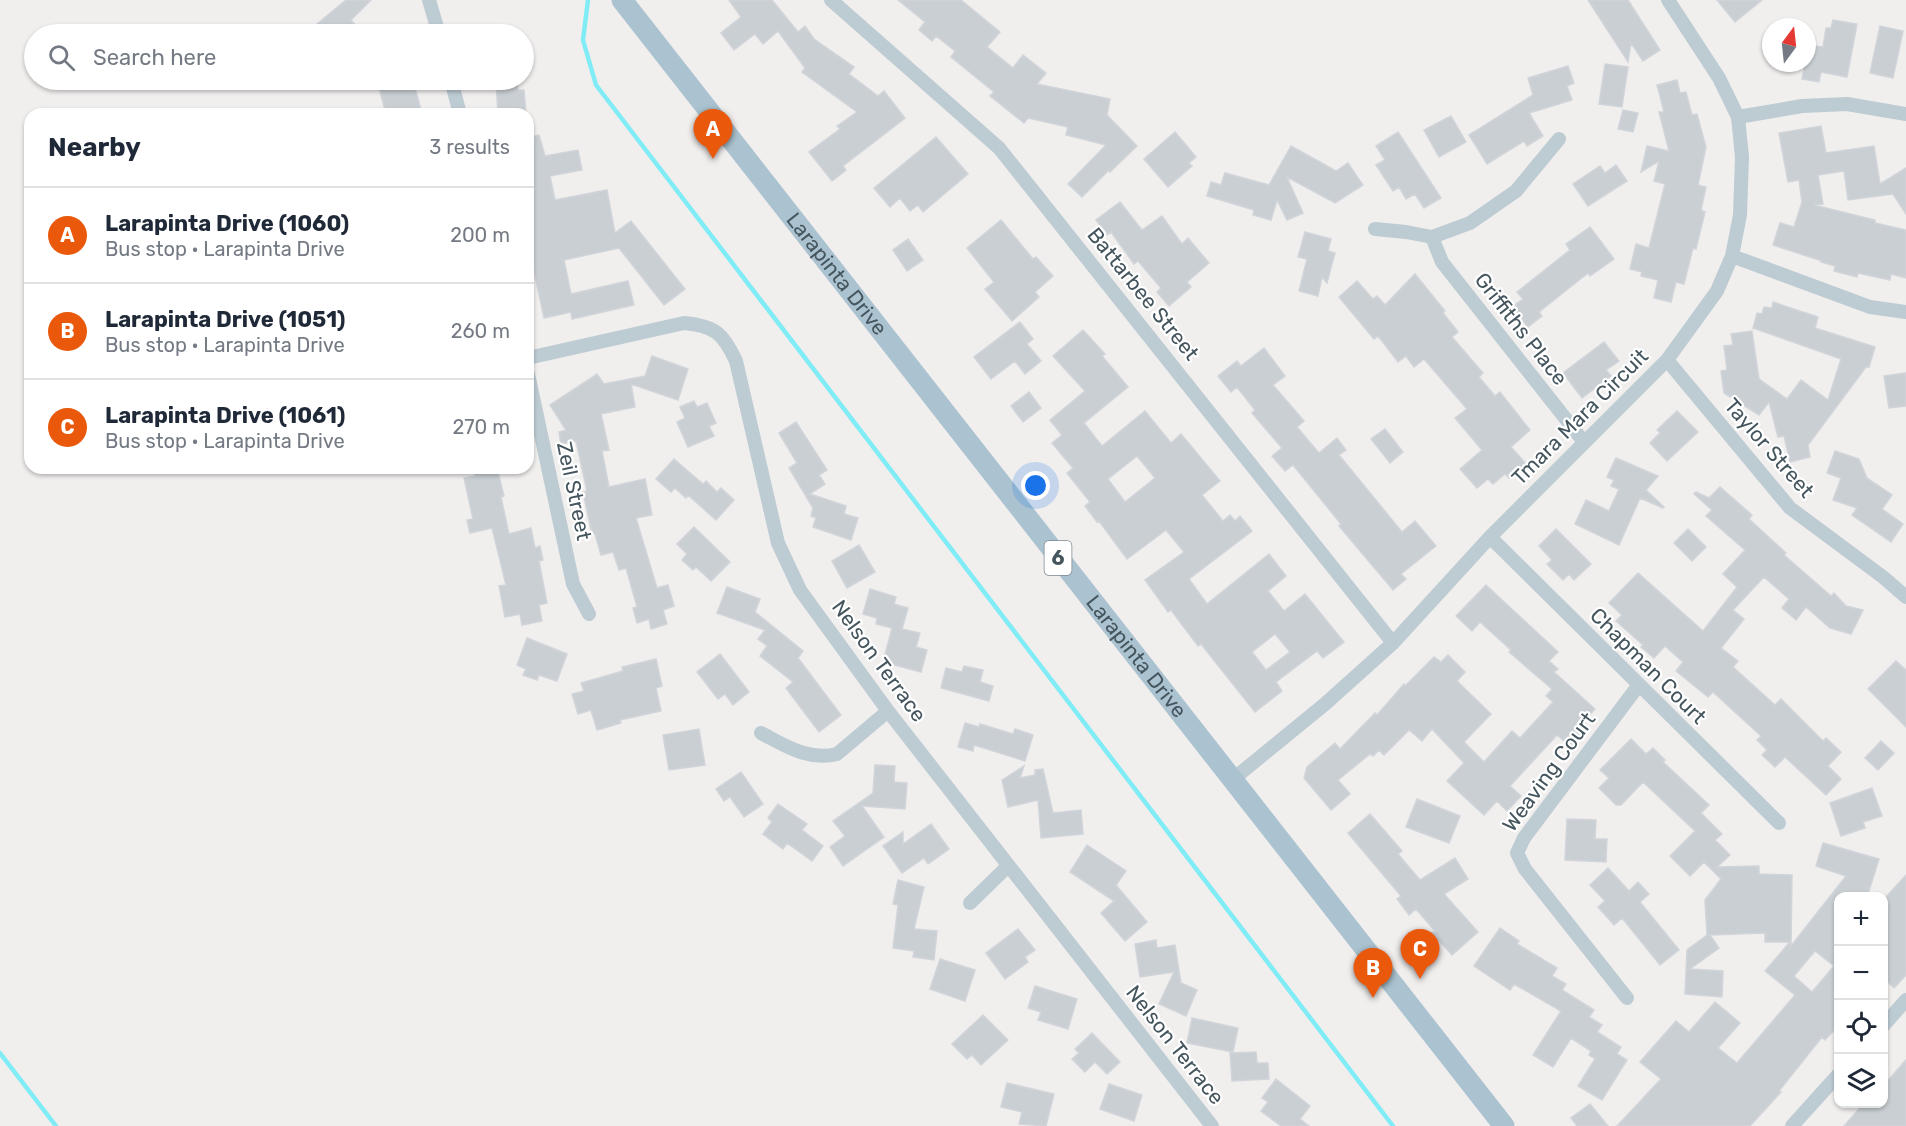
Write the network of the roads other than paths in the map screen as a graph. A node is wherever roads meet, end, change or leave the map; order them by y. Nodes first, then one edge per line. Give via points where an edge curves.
1 (429, 0) edge
2 (622, 0) edge
3 (831, 0) edge
4 (1668, 0) edge
5 (437, 24) edge
6 (454, 90) edge
7 (458, 108) edge
8 (1906, 114) edge
9 (1738, 117) junction
10 (1559, 139) dead end
11 (1375, 230) dead end
12 (1432, 237) junction
13 (1732, 256) junction
14 (1906, 312) edge
15 (534, 357) edge
16 (1667, 360) junction
17 (534, 402) edge
18 (1584, 442) junction
19 (1490, 537) junction
20 (1906, 597) edge
21 (589, 614) dead end
22 (1393, 643) junction
23 (1638, 686) junction
24 (888, 711) junction
25 (761, 733) dead end
26 (1232, 780) junction
27 (1779, 823) dead end
28 (1008, 866) junction
29 (970, 903) dead end
30 (1627, 998) dead end
31 (1906, 1000) edge
32 (1888, 1020) edge
33 (1834, 1080) edge
34 (1502, 1122) edge
35 (1212, 1126) edge
36 (1792, 1126) edge

1 - 5 street
2 - 26 main road, Larapinta Drive / 6
3 - 22 street, Battarbee Street via 999,148
4 - 9 street, Tmara Mara Circuit via 1719,78
6 - 7 street
8 - 9 street via 1847,104 1802,106
9 - 13 street, Tmara Mara Circuit via 1742,157 1740,215
10 - 12 street via 1516,190 1470,223
11 - 12 street
12 - 18 street, Griffiths Place via 1442,262
13 - 14 street via 1870,306
13 - 16 street, Tmara Mara Circuit via 1717,291
15 - 24 street, Nelson Terrace via 684,323 717,331 736,361 778,543 800,590
16 - 18 street, Tmara Mara Circuit
16 - 20 street, Taylor Street via 1790,508
17 - 21 street, Zeil Street via 573,584
18 - 19 street, Tmara Mara Circuit
19 - 22 street, Tmara Mara Circuit
19 - 23 street, Chapman Court
22 - 26 street, Tmara Mara Circuit
23 - 27 street, Chapman Court
23 - 30 street, Weaving Court via 1516,853
24 - 25 street via 837,754 826,756 798,753
24 - 28 street, Nelson Terrace
26 - 34 main road, Larapinta Drive / 6
28 - 29 street
28 - 35 street, Nelson Terrace
31 - 32 street
33 - 36 street

